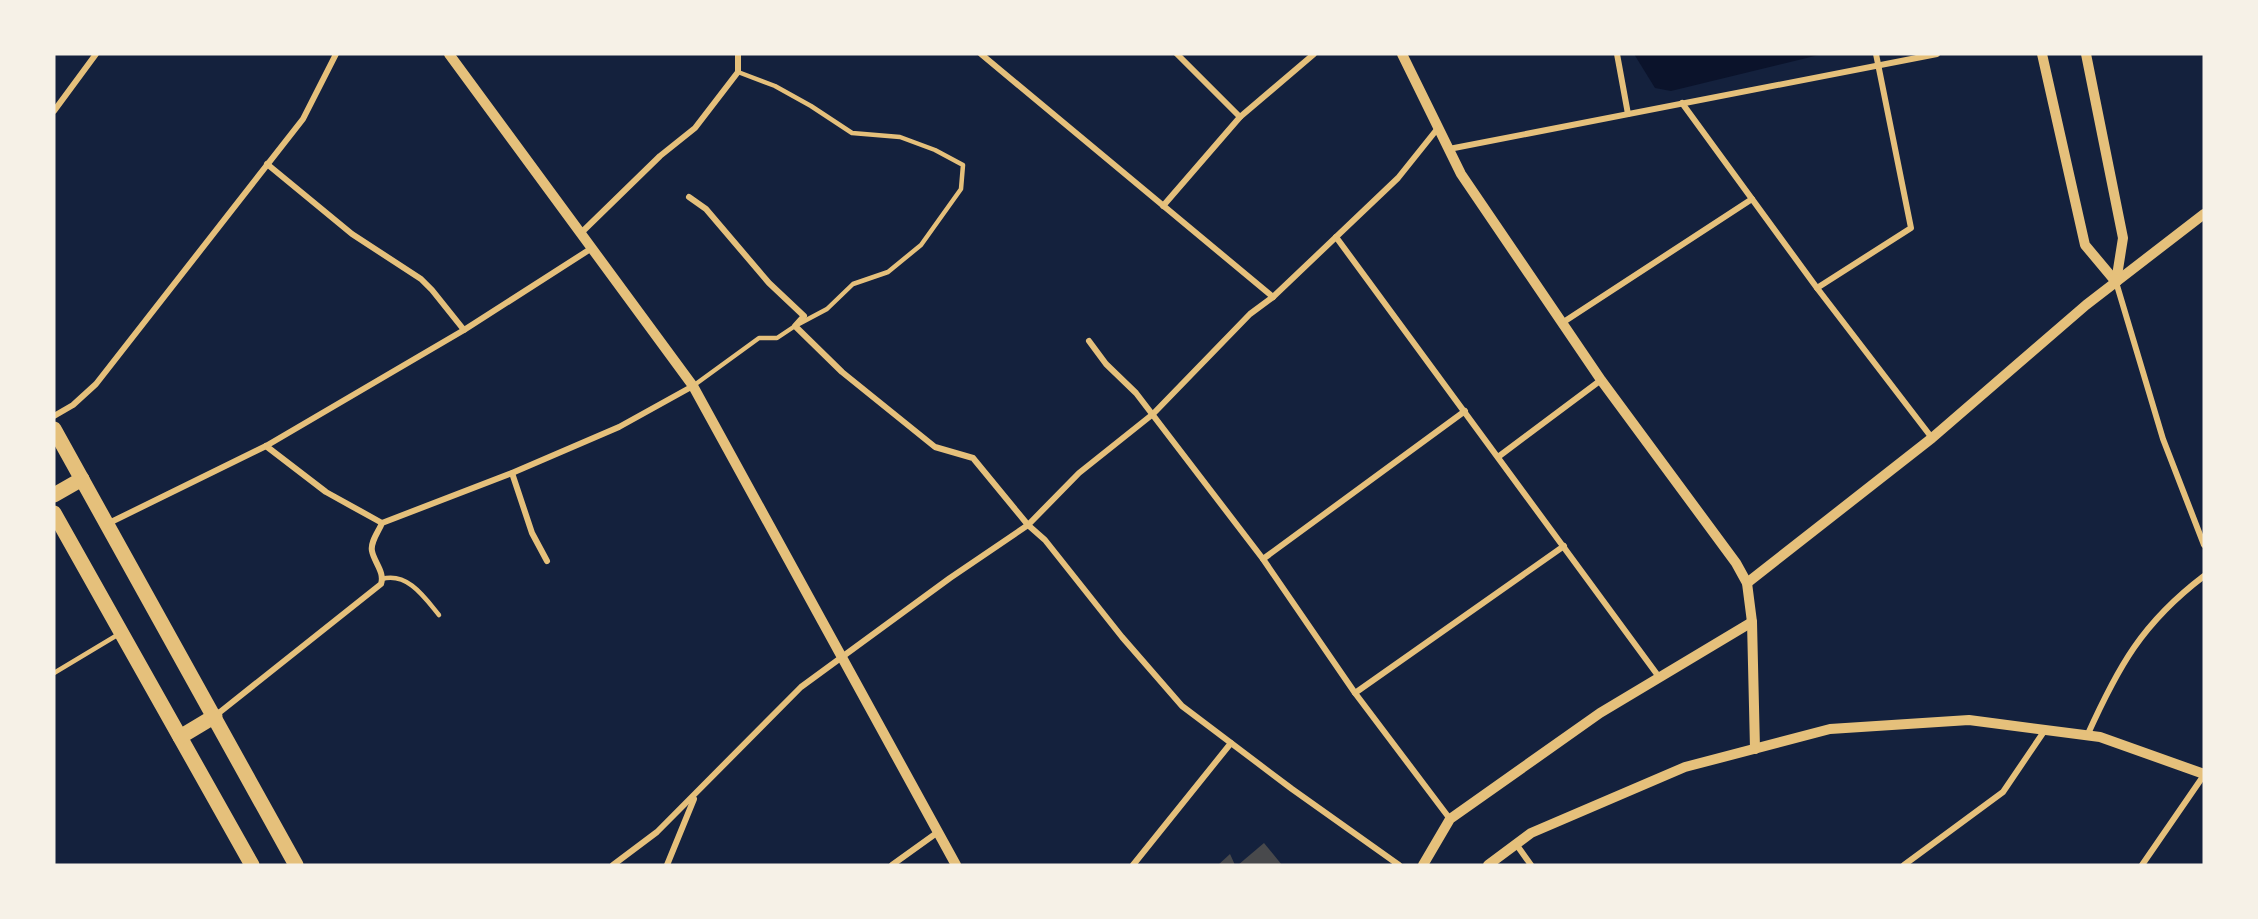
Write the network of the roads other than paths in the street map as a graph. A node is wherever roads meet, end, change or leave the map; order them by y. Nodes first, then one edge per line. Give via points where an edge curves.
1 (96, 54) edge
2 (336, 54) edge
3 (449, 54) edge
4 (738, 54) edge
5 (981, 54) edge
6 (1177, 54) edge
7 (1314, 54) edge
8 (1402, 54) edge
9 (1617, 54) edge
10 (1876, 54) edge
11 (1937, 54) edge
12 (2042, 54) edge
13 (2086, 54) edge
14 (1878, 65) junction
15 (738, 72) junction
16 (1682, 103) junction
17 (54, 111) edge
18 (1628, 114) junction
19 (1240, 117) junction
20 (1438, 128) junction
21 (1449, 148) junction
22 (267, 164) junction
23 (689, 197) dead end
24 (1752, 199) junction
25 (1163, 206) junction
26 (2204, 214) edge
27 (581, 232) junction
28 (1336, 237) junction
29 (593, 248) junction
30 (2116, 282) junction
31 (1817, 288) junction
32 (1273, 297) junction
33 (1562, 323) junction
34 (795, 326) junction
35 (464, 330) junction
36 (1089, 340) dead end
37 (1601, 380) junction
38 (693, 386) junction
39 (1465, 411) junction
40 (1152, 414) junction
41 (54, 416) edge
42 (54, 429) edge
43 (1932, 438) junction
44 (266, 446) junction
45 (1498, 457) junction
46 (512, 473) junction
47 (82, 479) junction
48 (54, 495) edge
49 (54, 513) edge
50 (382, 523) junction
51 (107, 524) junction
52 (1028, 525) junction
53 (2204, 545) edge
54 (1564, 546) junction
55 (1263, 559) junction
56 (547, 561) dead end
57 (2204, 576) edge
58 (382, 579) junction
59 (1747, 582) junction
60 (439, 615) dead end
61 (1752, 622) junction
62 (121, 632) junction
63 (842, 656) junction
64 (54, 673) edge
65 (1659, 677) junction
66 (1355, 693) junction
67 (215, 716) junction
68 (2045, 730) junction
69 (2087, 736) junction
70 (180, 737) junction
71 (1231, 743) junction
72 (1755, 749) junction
73 (2204, 774) edge
74 (695, 795) junction
75 (1450, 819) junction
76 (939, 832) junction
77 (1516, 844) junction
78 (252, 865) edge
79 (296, 865) edge
80 (613, 865) edge
81 (667, 865) edge
82 (892, 865) edge
83 (956, 865) edge
84 (1134, 865) edge
85 (1399, 865) edge
86 (1424, 865) edge
87 (1488, 865) edge
88 (1531, 865) edge
89 (1904, 865) edge
90 (2142, 865) edge

1 - 17 street
2 - 22 street via 307,114
3 - 27 street
4 - 15 street
5 - 25 street
6 - 19 street
7 - 19 street
8 - 20 street
9 - 18 street
10 - 14 street
11 - 14 street
12 - 30 street via 2085,245
13 - 30 street via 2123,238
14 - 16 street
14 - 31 street via 1911,228
15 - 27 street via 695,128
15 - 34 lane via 775,86 852,133 900,137 963,165 961,189 921,245 888,272 853,284 827,309
16 - 18 street
16 - 24 street
18 - 21 street
19 - 25 street
20 - 21 street
20 - 28 street via 1398,178
21 - 33 street via 1461,174
22 - 35 street via 352,234 421,279
22 - 41 street via 96,384
23 - 34 street via 706,209 769,283 804,316
24 - 31 street
24 - 33 street
25 - 32 street
26 - 30 street
27 - 29 street
28 - 32 street
28 - 39 street
29 - 35 street
29 - 38 street
30 - 43 street
30 - 53 street via 2163,439
31 - 43 street
32 - 40 street via 1250,314
33 - 37 street
34 - 38 lane via 777,338 759,339
34 - 52 street via 842,372 935,447 973,459
35 - 44 street
36 - 40 street
37 - 45 street
37 - 59 street
38 - 46 street via 619,427
38 - 63 street
39 - 45 street
39 - 55 street
40 - 52 street via 1079,473
40 - 55 street
42 - 47 main road
43 - 59 street
44 - 50 street via 326,492
44 - 51 street
45 - 54 street
46 - 50 street
46 - 56 street via 532,533
47 - 48 main road
47 - 51 main road
49 - 62 main road
50 - 58 street via 372,545
51 - 67 main road
52 - 63 street
52 - 71 street via 1045,540 1182,706
54 - 65 street
54 - 66 street
55 - 66 street
57 - 69 street via 2169,604 2129,653
58 - 60 lane via 390,577 419,590
58 - 67 street via 381,584
59 - 61 street
61 - 65 street
61 - 72 street
62 - 64 lane
62 - 70 main road
63 - 74 street via 801,687
63 - 76 street
65 - 75 street via 1600,713
66 - 75 street
67 - 70 main road
67 - 79 main road
68 - 69 street
68 - 72 street via 1969,720 1830,729
68 - 89 street via 2003,792
69 - 73 street via 2100,737
70 - 78 main road
71 - 84 street
71 - 85 street
72 - 77 street via 1684,767 1531,833
73 - 90 street
74 - 80 street via 657,832
74 - 81 street
75 - 86 street
76 - 82 street
76 - 83 street
77 - 87 street
77 - 88 street

